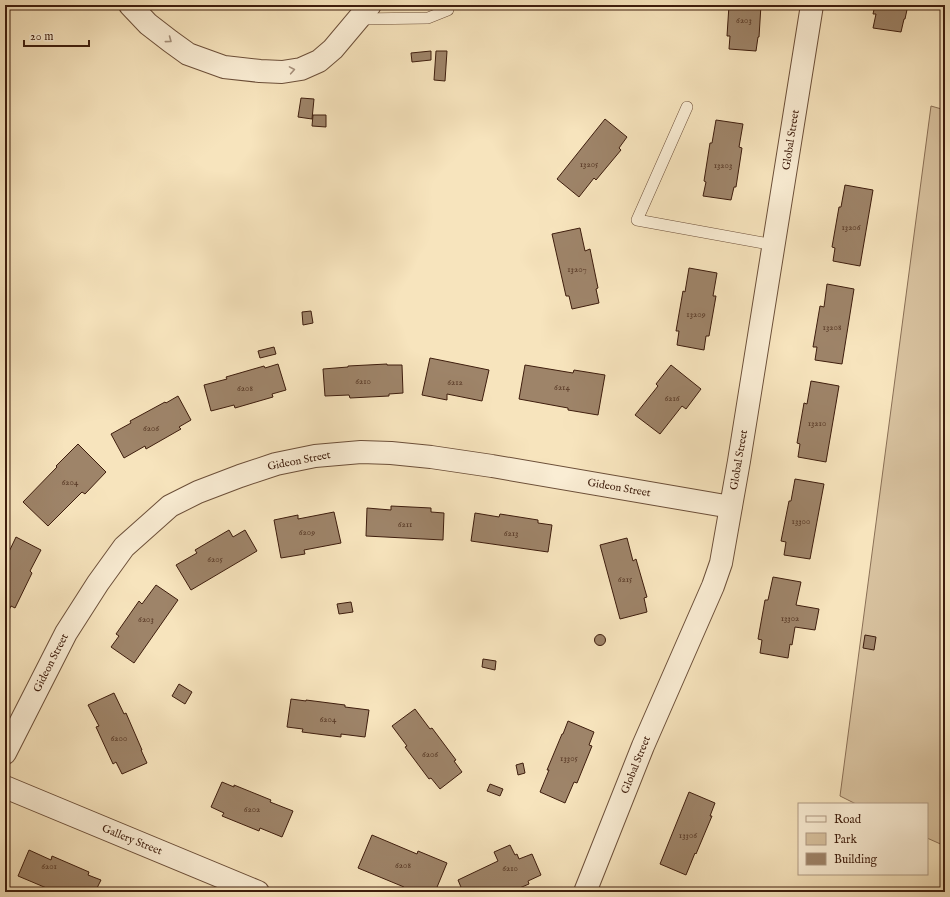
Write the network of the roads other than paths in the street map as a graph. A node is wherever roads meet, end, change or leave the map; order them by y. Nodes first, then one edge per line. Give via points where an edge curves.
1 (130, 5) edge
2 (450, 5) edge
3 (812, 5) edge
4 (364, 12) edge
5 (687, 107) dead end
6 (774, 245) junction
7 (731, 507) junction
8 (5, 753) edge
9 (5, 787) edge
10 (258, 892) edge
11 (585, 892) edge

1 -> 4 street via 148,24 188,54 224,67 282,72 301,69 318,61 333,49
2 - 4 lane via 448,10 428,18
3 - 6 street, Global Street
5 - 6 lane via 637,220
6 - 7 street, Global Street
7 - 8 street, Gideon Street via 477,464 392,453 361,452 315,456 276,464 240,476 170,506 124,547 66,633
7 - 11 street, Global Street via 721,563 713,586 643,746
9 - 10 street, Gallery Street

